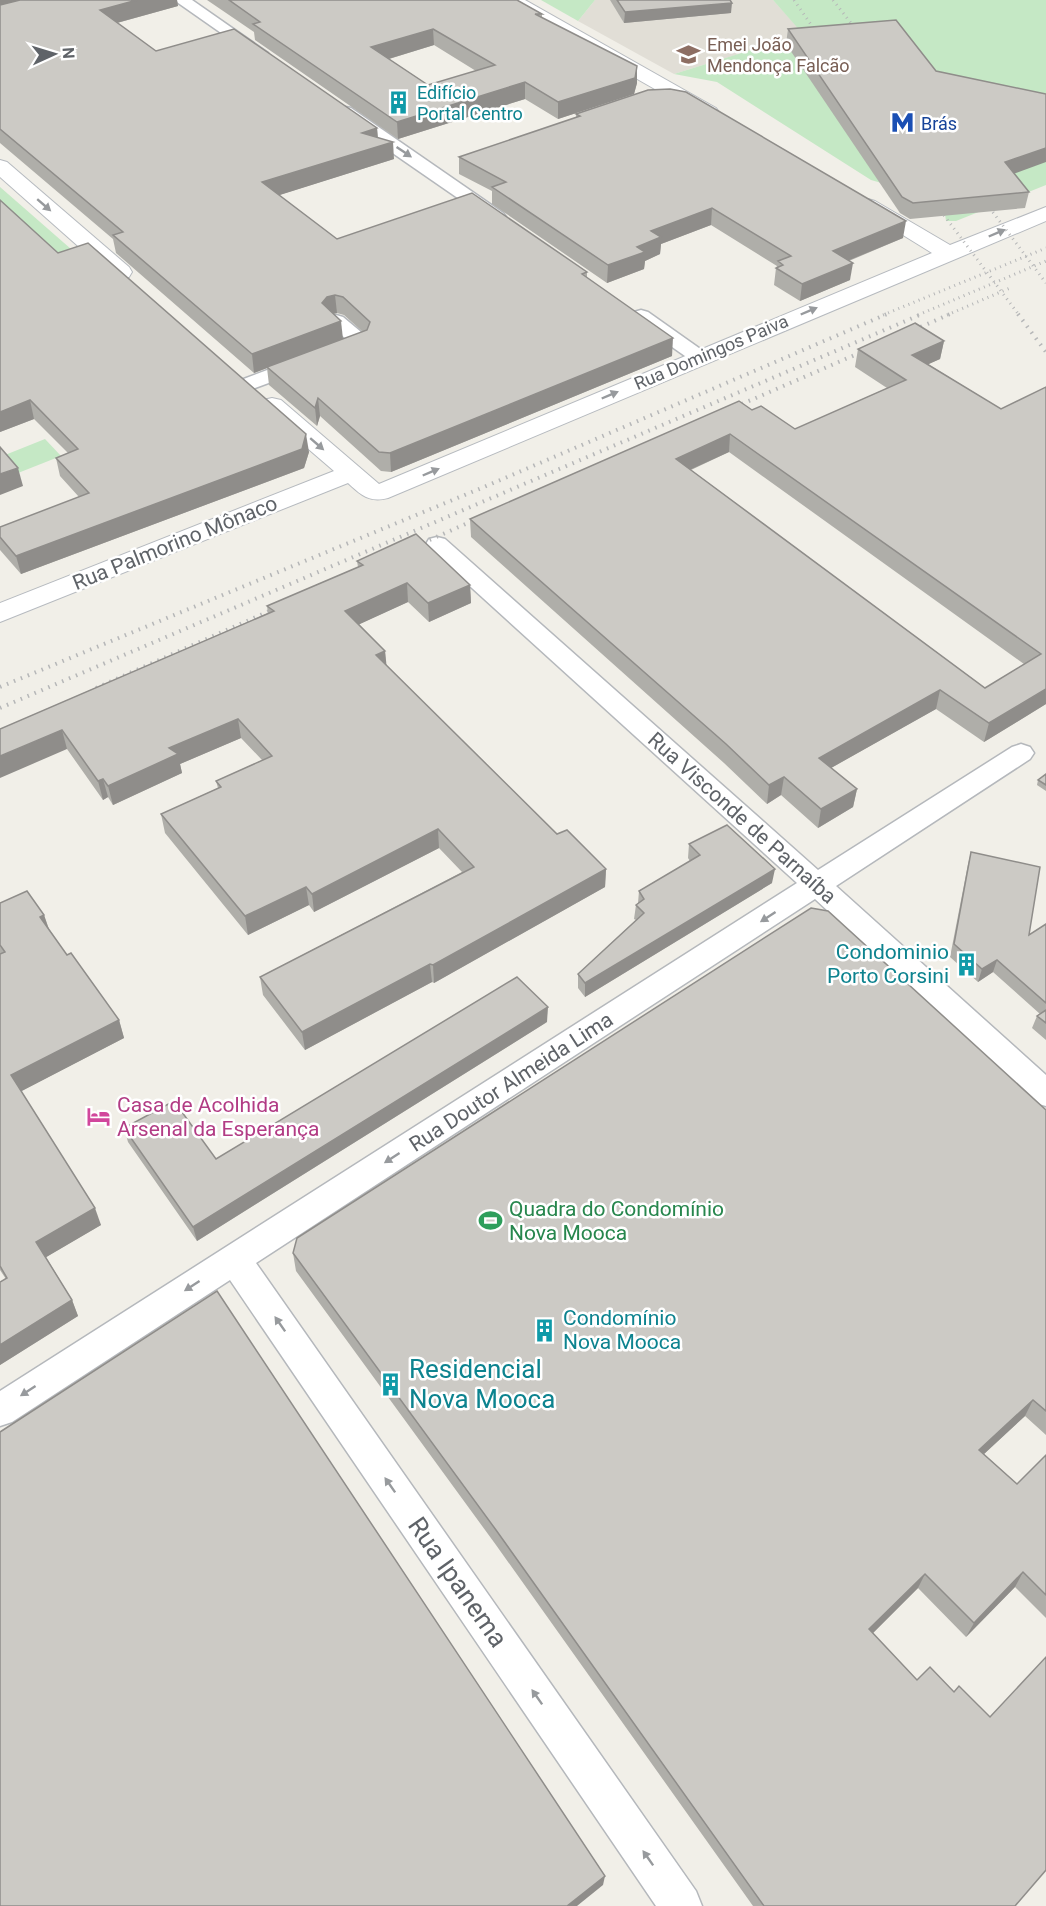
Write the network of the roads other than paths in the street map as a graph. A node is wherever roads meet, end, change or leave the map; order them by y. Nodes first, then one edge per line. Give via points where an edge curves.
1 (182, 0) edge
2 (512, 0) edge
3 (271, 61) edge
4 (672, 90) junction
5 (649, 98) edge
6 (331, 102) edge
7 (729, 124) edge
8 (453, 162) dead end
9 (0, 166) edge
10 (430, 170) junction
11 (848, 194) edge
12 (1046, 213) edge
13 (516, 230) edge
14 (948, 254) junction
15 (141, 290) edge
16 (622, 303) edge
17 (336, 321) edge
18 (699, 357) junction
19 (230, 368) edge
20 (248, 384) junction
21 (350, 473) junction
22 (437, 544) dead end
23 (0, 613) edge
24 (1022, 753) dead end
25 (818, 885) junction
26 (1046, 1094) edge
27 (234, 1259) junction
28 (0, 1410) edge
29 (681, 1906) edge

1 - 3 street
2 - 4 street
4 - 5 street
4 - 7 street
6 -> 10 street
8 - 10 street
9 -> 15 street
10 - 13 street
11 - 14 street
14 -> 12 street, Rua Domingos Paiva
18 -> 14 street, Rua Domingos Paiva
16 - 18 street
17 - 20 street via 359,343
21 -> 18 street, Rua Domingos Paiva via 377,494
19 - 20 street
20 -> 21 street
21 - 23 street, Rua Palmorino Mônaco
22 - 25 street, Rua Visconde de Parnaíba
24 - 25 street, Rua Doutor Almeida Lima
25 - 26 street, Rua Visconde de Parnaíba
25 -> 27 street, Rua Doutor Almeida Lima
27 -> 28 street, Rua Doutor Almeida Lima
29 -> 27 street, Rua Ipanema

